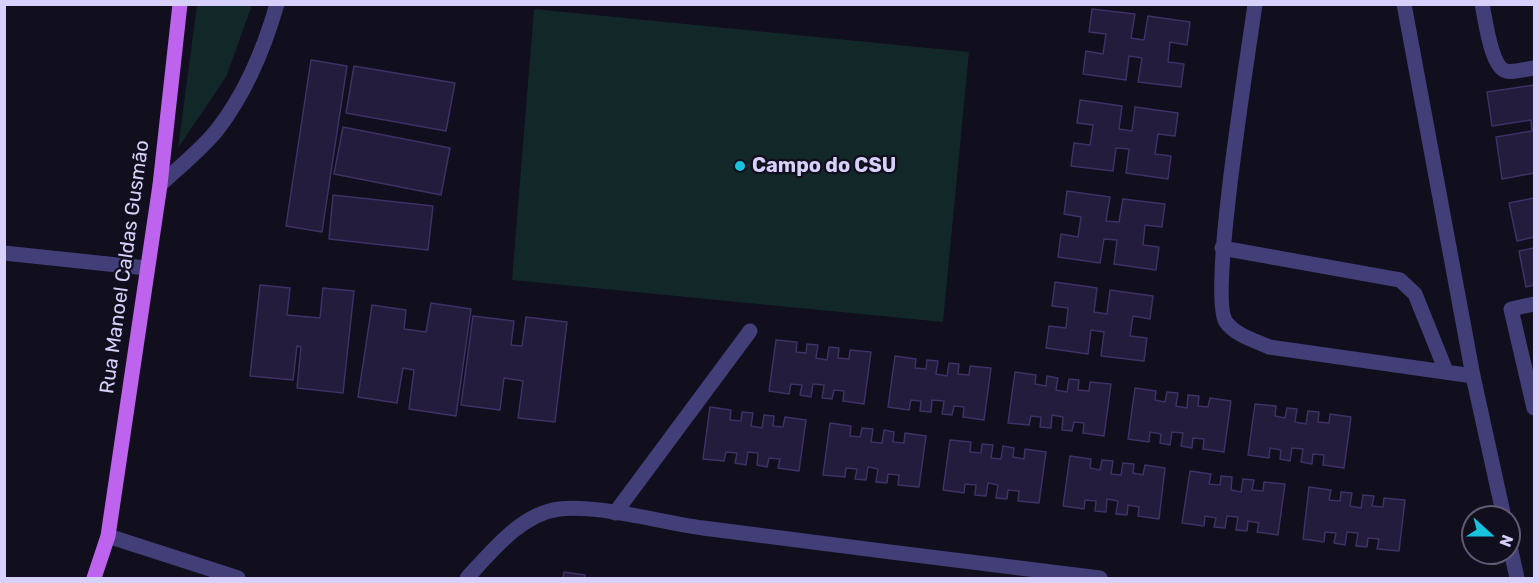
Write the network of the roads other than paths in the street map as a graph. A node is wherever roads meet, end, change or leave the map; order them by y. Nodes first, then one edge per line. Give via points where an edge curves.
1 (180, 4) edge
2 (277, 4) edge
3 (1255, 4) edge
4 (1404, 4) edge
5 (1482, 4) edge
6 (1534, 68) edge
7 (160, 185) junction
8 (1222, 248) junction
9 (4, 253) edge
10 (146, 268) junction
11 (1534, 304) edge
12 (750, 331) dead end
13 (1446, 371) junction
14 (1473, 376) junction
15 (1534, 408) edge
16 (1501, 505) edge
17 (615, 513) junction
18 (108, 536) junction
19 (94, 579) edge
20 (238, 579) edge
21 (467, 579) edge
22 (1100, 579) edge

1 - 7 main road, Rua Manoel Caldas Gusmão
2 - 7 street via 252,73 235,104 216,132
3 - 8 street
4 - 14 street
5 - 6 street via 1499,67 1506,72
7 - 10 main road, Rua Manoel Caldas Gusmão
8 - 13 street via 1400,280 1414,294
8 - 13 street via 1222,311 1226,322 1245,336 1269,347
9 - 10 street
10 - 18 main road, Rua Manoel Caldas Gusmão
11 - 15 street via 1511,309
12 - 17 street
13 - 14 street
14 - 16 street
17 - 21 street via 561,509 540,514 513,531
17 - 22 street
18 - 19 main road, Rua Manoel Caldas Gusmão
18 - 20 street

